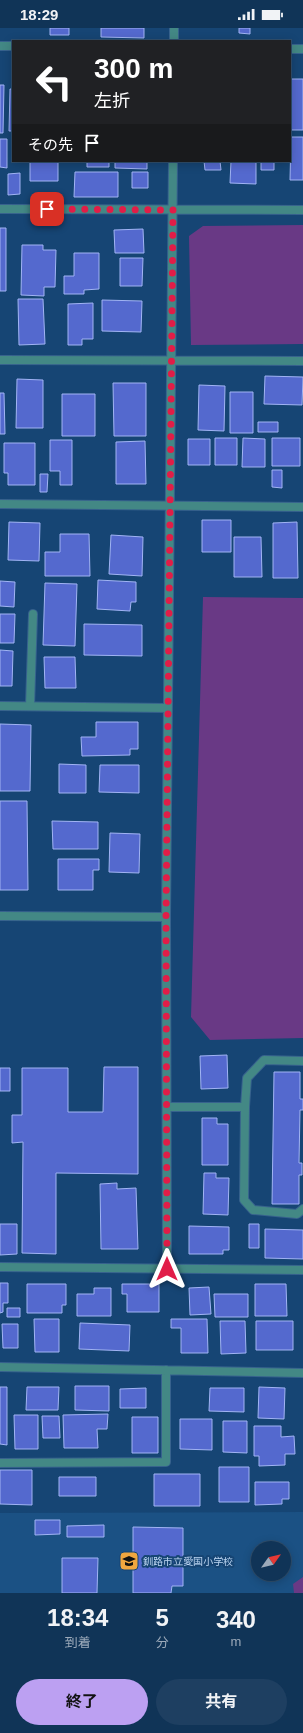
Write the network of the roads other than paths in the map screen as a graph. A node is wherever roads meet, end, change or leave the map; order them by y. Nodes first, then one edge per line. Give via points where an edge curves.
1 (174, 28) edge
2 (174, 40) edge
3 (0, 46) edge
4 (12, 46) edge
5 (291, 49) edge
6 (303, 49) edge
7 (173, 162) edge
8 (0, 209) edge
9 (173, 210) junction
10 (303, 210) edge
11 (0, 360) edge
12 (171, 361) junction
13 (303, 361) edge
14 (0, 504) edge
15 (169, 507) junction
16 (303, 507) edge
17 (33, 614) dead end
18 (0, 706) edge
19 (30, 706) junction
20 (167, 708) junction
21 (0, 916) edge
22 (166, 917) junction
23 (303, 1061) edge
24 (167, 1106) junction
25 (245, 1107) junction
26 (303, 1209) edge
27 (0, 1267) edge
28 (167, 1269) junction
29 (303, 1270) edge
30 (0, 1367) edge
31 (166, 1370) junction
32 (303, 1373) edge
33 (0, 1463) edge

1 - 2 street
3 - 4 street
5 - 6 street
7 - 9 street
8 - 9 street
9 - 10 street
9 - 12 street
11 - 12 street
12 - 13 street
12 - 15 street
14 - 15 street
15 - 16 street
15 - 20 street
17 - 19 street
18 - 19 street
19 - 20 street
20 - 22 street
21 - 22 street
22 - 24 street
23 - 25 street via 264,1060 247,1078
24 - 25 street
24 - 28 street
25 - 26 street via 244,1200 253,1210 297,1214
27 - 28 street
28 - 29 street
30 - 31 street
31 - 32 street
31 - 33 street via 166,1462

